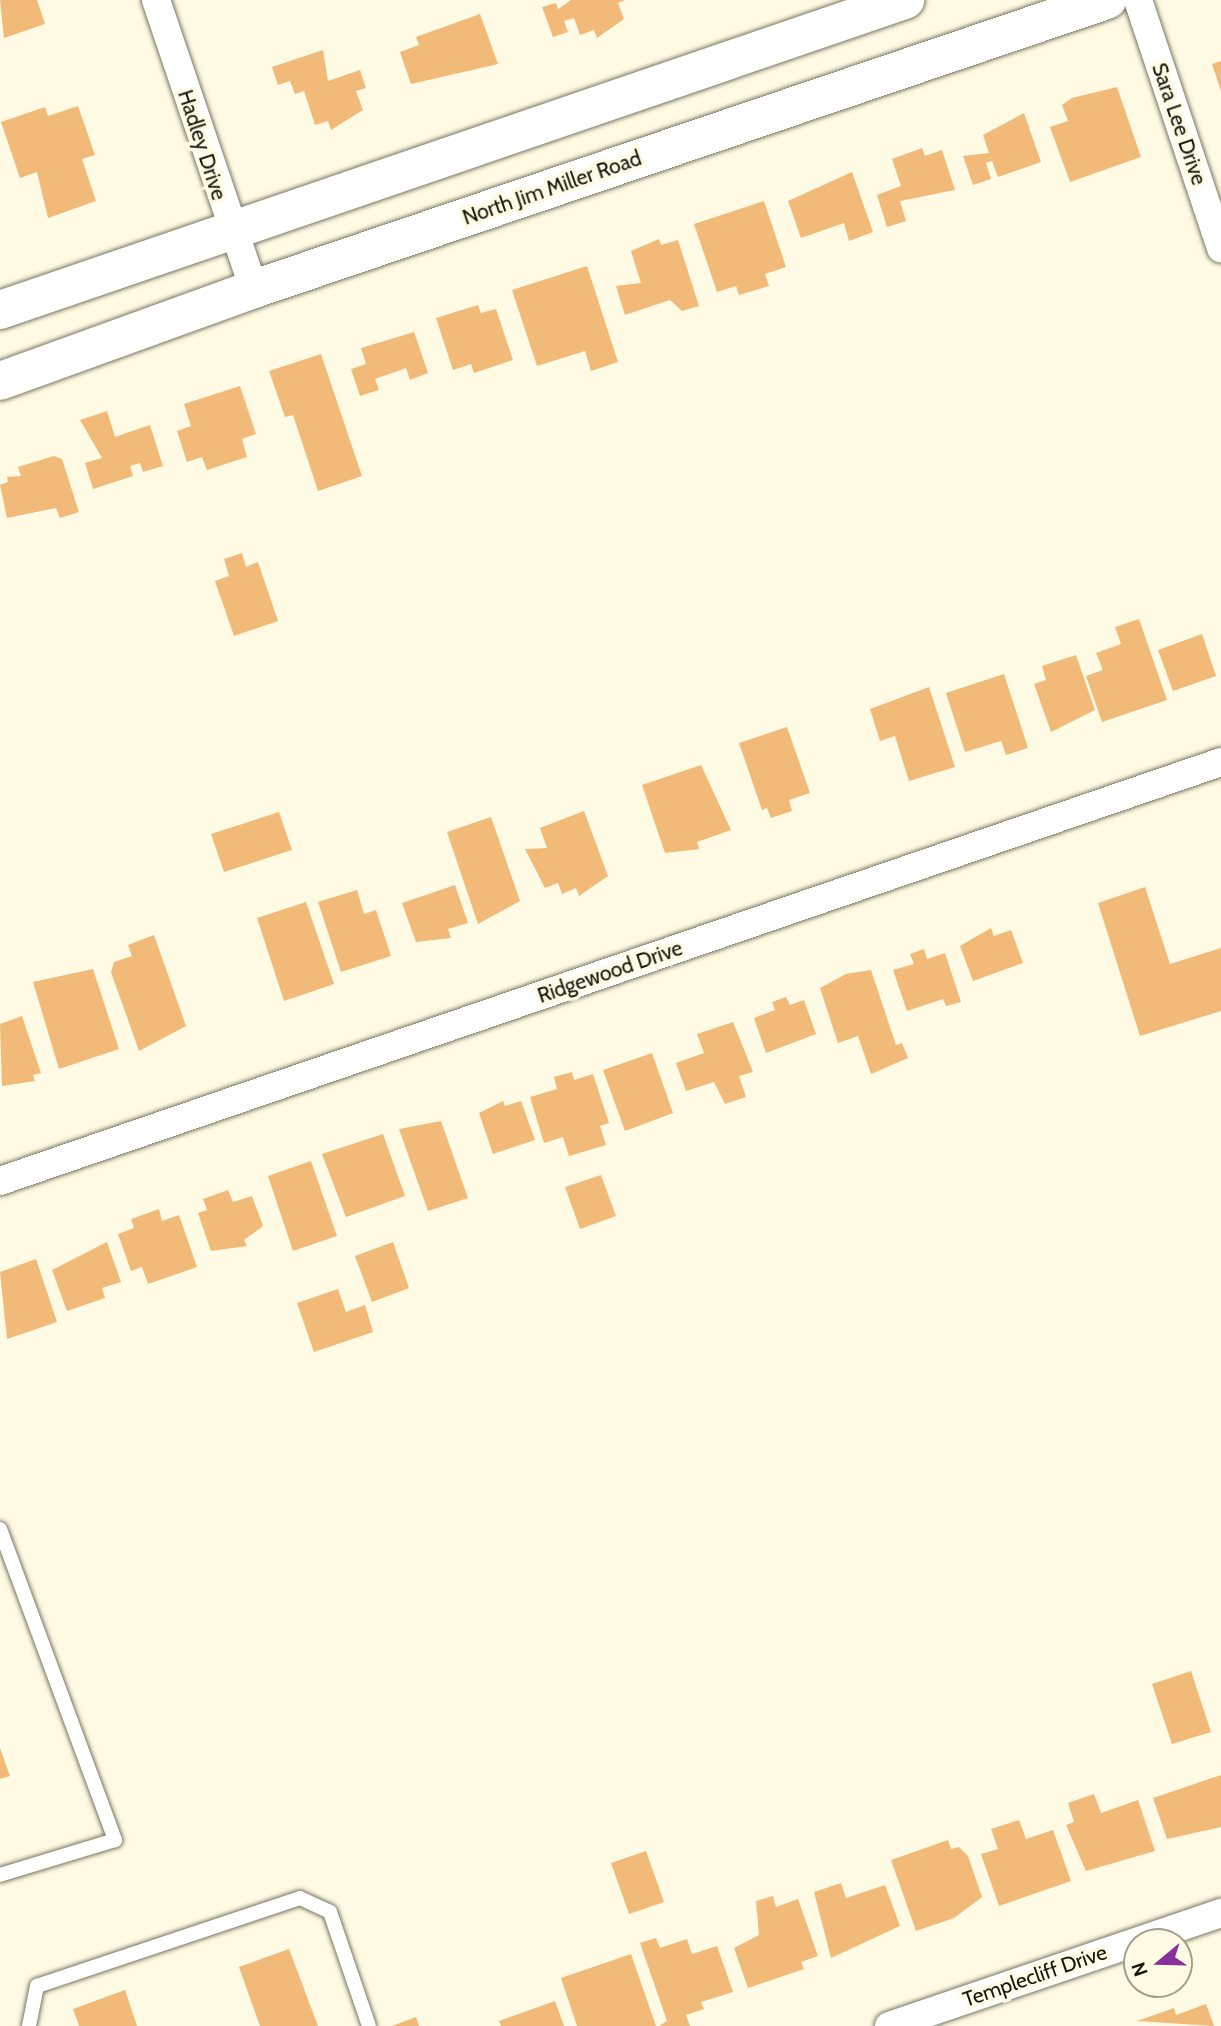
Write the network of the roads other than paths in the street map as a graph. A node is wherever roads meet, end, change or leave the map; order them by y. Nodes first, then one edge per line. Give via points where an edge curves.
1 (156, 0) edge
2 (905, 0) edge
3 (1107, 0) edge
4 (1138, 0) edge
5 (229, 228) junction
6 (1221, 248) edge
7 (254, 289) junction
8 (0, 310) edge
9 (0, 381) edge
10 (1221, 762) edge
11 (0, 1181) edge
12 (0, 1529) edge
13 (0, 1875) edge
14 (1221, 1913) edge
15 (29, 2026) edge
16 (369, 2026) edge
17 (889, 2026) edge

1 - 5 street, Hadley Drive
2 - 5 main road
3 - 7 main road, North Jim Miller Road
4 - 6 street, Sara Lee Drive
5 - 7 street, Hadley Drive
5 - 8 main road
7 - 9 main road, North Jim Miller Road
10 - 11 street, Ridgewood Drive
12 - 13 lane via 115,1840
14 - 17 street, Templecliff Drive
15 - 16 lane via 37,1986 300,1898 330,1912

